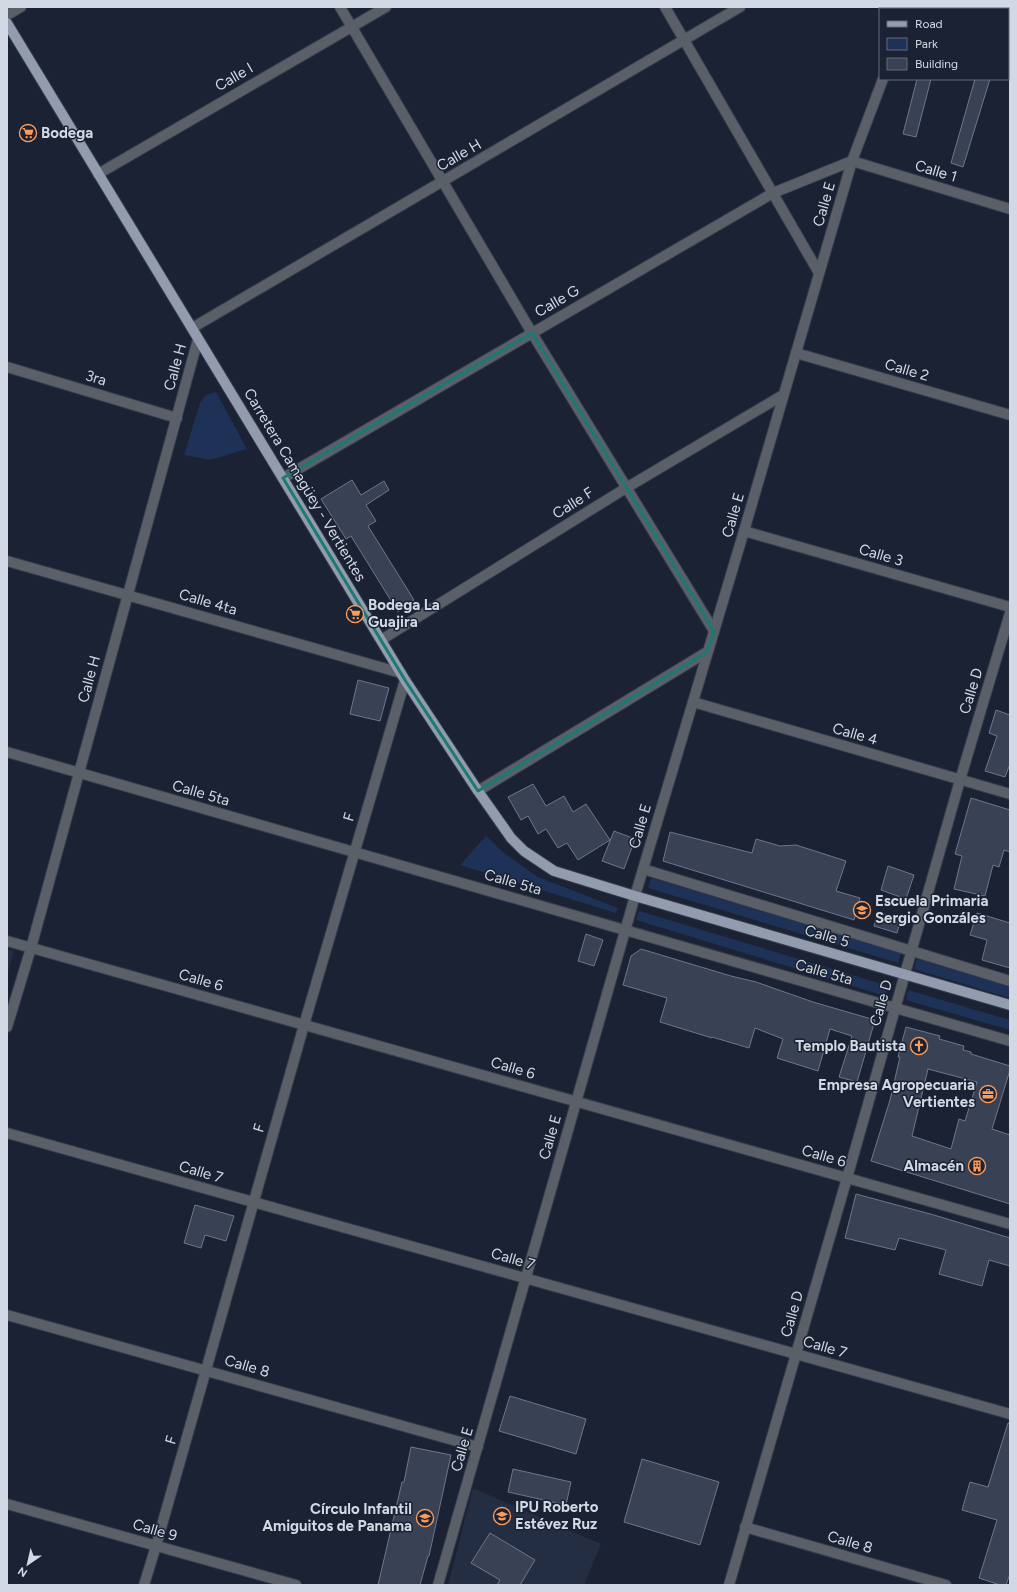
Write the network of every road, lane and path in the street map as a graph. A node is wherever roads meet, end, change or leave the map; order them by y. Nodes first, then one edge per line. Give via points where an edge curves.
1 (21, 7) edge
2 (340, 7) edge
3 (386, 7) edge
4 (665, 7) edge
5 (740, 7) edge
6 (7, 15) edge
7 (7, 23) edge
8 (352, 27) junction
9 (684, 40) junction
10 (883, 80) edge
11 (852, 161) junction
12 (98, 174) junction
13 (443, 181) junction
14 (773, 193) junction
15 (1010, 209) edge
16 (820, 273) junction
17 (192, 328) junction
18 (532, 333) junction
19 (198, 339) junction
20 (796, 353) junction
21 (7, 366) edge
22 (783, 395) junction
23 (1010, 415) edge
24 (177, 418) junction
25 (283, 478) junction
26 (626, 488) junction
27 (744, 531) junction
28 (7, 560) edge
29 (128, 594) junction
30 (1010, 607) edge
31 (1010, 613) edge
32 (714, 631) junction
33 (381, 640) junction
34 (707, 652) junction
35 (403, 676) junction
36 (693, 702) junction
37 (7, 752) edge
38 (79, 773) junction
39 (960, 780) junction
40 (478, 791) junction
41 (1010, 794) edge
42 (355, 852) junction
43 (643, 869) junction
44 (635, 896) junction
45 (625, 930) junction
46 (7, 941) edge
47 (31, 948) junction
48 (912, 950) junction
49 (904, 975) junction
50 (1010, 981) edge
51 (1010, 1006) edge
52 (895, 1008) junction
53 (304, 1025) junction
54 (7, 1027) edge
55 (1010, 1041) edge
56 (576, 1102) junction
57 (7, 1133) edge
58 (847, 1178) junction
59 (253, 1202) junction
60 (1010, 1224) edge
61 (526, 1278) junction
62 (7, 1315) edge
63 (796, 1354) junction
64 (206, 1370) junction
65 (1010, 1414) edge
66 (478, 1447) junction
67 (7, 1504) edge
68 (746, 1527) junction
69 (156, 1546) junction
70 (144, 1585) edge
71 (296, 1585) edge
72 (438, 1585) edge
73 (728, 1585) edge
74 (946, 1585) edge

1 - 6 street
2 - 8 street
3 - 8 street, Calle I
4 - 9 street
5 - 9 street, Calle H
7 - 12 main road, Carretera Camagüey - Vertientes
8 - 12 street, Calle I
8 - 13 street
9 - 13 street, Calle H
9 - 14 street
10 - 11 street, Calle E
11 - 14 street, Calle G
11 - 15 street, Calle 1
11 - 16 street, Calle E
12 - 17 main road, Carretera Camagüey - Vertientes
13 - 17 street, Calle H
13 - 18 street
14 - 16 street
14 - 18 street, Calle G
16 - 20 street, Calle E
17 - 19 main road, Carretera Camagüey - Vertientes
18 - 25 street, Calle G
18 - 26 street
19 - 24 street, Calle H
19 - 25 main road, Carretera Camagüey - Vertientes
20 - 22 street, Calle E
20 - 23 street, Calle 2
21 - 24 street, 3ra
22 - 26 street, Calle F
22 - 27 street, Calle E
24 - 29 street, Calle H
25 - 33 main road, Carretera Camagüey - Vertientes
26 - 32 street
26 - 33 street, Calle F
27 - 30 street, Calle 3
27 - 32 street, Calle E
28 - 29 street, Calle 4ta
29 - 35 street, Calle 4ta
29 - 38 street, Calle H
31 - 39 street, Calle D
32 - 34 street, Calle E
33 - 35 main road, Carretera Camagüey - Vertientes
34 - 36 street, Calle E
34 - 40 street
35 - 40 main road, Carretera Camagüey - Vertientes
35 - 42 street, F
36 - 39 street, Calle 4
36 - 43 street, Calle E
37 - 38 street, Calle 5ta
38 - 42 street, Calle 5ta
38 - 47 street, Calle H
39 - 41 street, Calle 4
39 - 48 street, Calle D
40 - 44 main road, Carretera Camagüey - Vertientes via 524,852 554,870
42 - 45 street, Calle 5ta
42 - 53 street, F
43 - 44 street, Calle E
43 - 48 street, Calle 5
44 - 45 street, Calle E
44 - 49 main road, Calle 5
45 - 52 street, Calle 5ta
45 - 56 street, Calle E
46 - 47 street, Calle 6
47 - 53 street, Calle 6
47 - 54 street, Calle H
48 - 49 street, Calle D
48 - 50 street, Calle 5
49 - 51 main road, Calle 5
49 - 52 street, Calle D
52 - 55 street, Calle 5ta
52 - 58 street, Calle D
53 - 56 street, Calle 6
53 - 59 street, F
56 - 58 street, Calle 6
56 - 61 street, Calle E
57 - 59 street, Calle 7
58 - 60 street, Calle 6
58 - 63 street, Calle D
59 - 61 street, Calle 7
59 - 64 street, F
61 - 63 street, Calle 7
61 - 66 street, Calle E
62 - 64 street, Calle 8
63 - 65 street, Calle 7
63 - 68 street, Calle D
64 - 66 street, Calle 8
64 - 69 street, F
66 - 72 street, Calle E
67 - 69 street, Calle 9
68 - 73 street, Calle D
68 - 74 street, Calle 8
69 - 70 street, F
69 - 71 street, Calle 9

